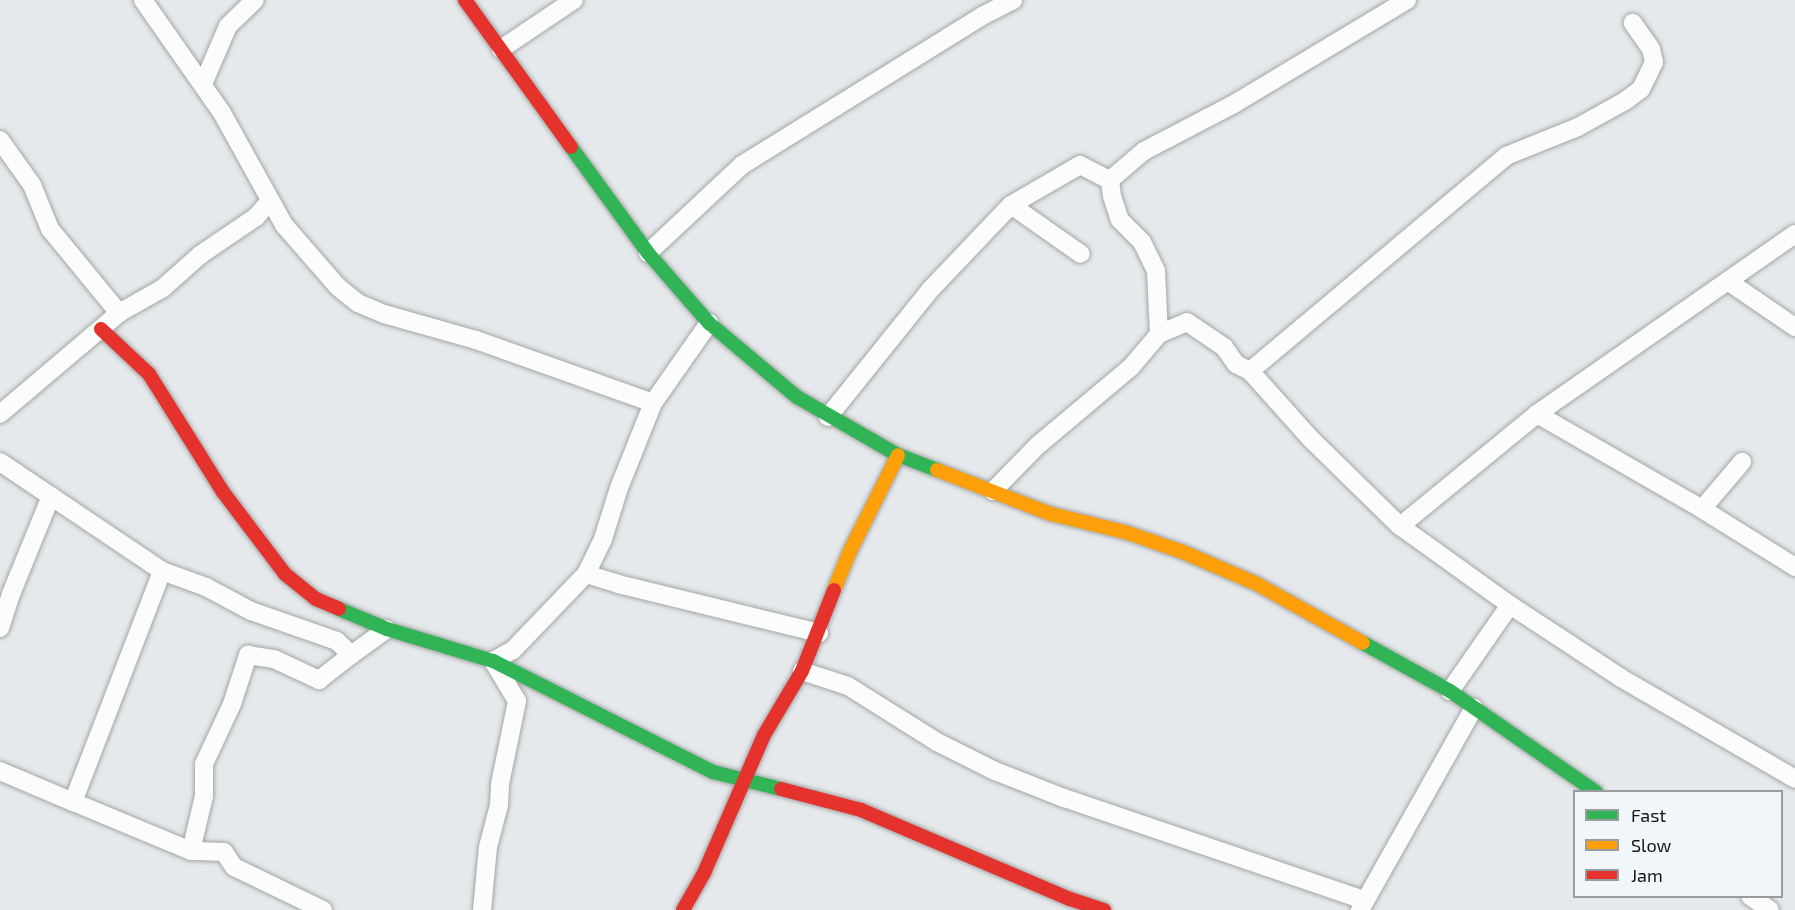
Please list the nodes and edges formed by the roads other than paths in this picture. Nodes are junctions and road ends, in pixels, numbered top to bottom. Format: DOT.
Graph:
graph roads {
  1 [pos="143,0"];
  2 [pos="255,0"];
  3 [pos="465,0"];
  4 [pos="574,0"];
  5 [pos="1013,0"];
  6 [pos="1407,0"];
  7 [pos="1634,23"];
  8 [pos="501,50"];
  9 [pos="203,84"];
  10 [pos="0,140"];
  11 [pos="1110,180"];
  12 [pos="269,202"];
  13 [pos="1011,204"];
  14 [pos="1795,234"];
  15 [pos="648,253"];
  16 [pos="1082,254"];
  17 [pos="1729,282"];
  18 [pos="119,313"];
  19 [pos="709,323"];
  20 [pos="1795,327"];
  21 [pos="101,329"];
  22 [pos="1160,334"];
  23 [pos="1250,371"];
  24 [pos="653,403"];
  25 [pos="0,414"];
  26 [pos="1537,414"];
  27 [pos="828,417"];
  28 [pos="897,455"];
  29 [pos="0,462"];
  30 [pos="1742,462"];
  31 [pos="993,491"];
  32 [pos="51,496"];
  33 [pos="1702,509"];
  34 [pos="1400,526"];
  35 [pos="1795,567"];
  36 [pos="162,571"];
  37 [pos="586,573"];
  38 [pos="1510,605"];
  39 [pos="0,628"];
  40 [pos="387,629"];
  41 [pos="819,633"];
  42 [pos="351,655"];
  43 [pos="493,661"];
  44 [pos="802,671"];
  45 [pos="1450,692"];
  46 [pos="1474,708"];
  47 [pos="0,771"];
  48 [pos="1795,779"];
  49 [pos="745,780"];
  50 [pos="1593,790"];
  51 [pos="73,802"];
  52 [pos="191,851"];
  53 [pos="1752,898"];
  54 [pos="1362,905"];
  55 [pos="322,910"];
  56 [pos="482,910"];
  57 [pos="683,910"];
  58 [pos="1104,910"];
  59 [pos="1770,910"];
  1 -- 9 [label="street"];
  2 -- 9 [label="street"];
  3 -- 8 [label="street"];
  4 -- 8 [label="street"];
  5 -- 15 [label="street"];
  6 -- 11 [label="street"];
  7 -- 23 [label="street"];
  8 -- 15 [label="street"];
  9 -- 12 [label="street"];
  10 -- 18 [label="street"];
  11 -- 13 [label="street"];
  11 -- 22 [label="street"];
  12 -- 18 [label="street"];
  12 -- 24 [label="street"];
  13 -- 16 [label="street"];
  13 -- 27 [label="street"];
  14 -- 17 [label="street"];
  15 -- 19 [label="street"];
  17 -- 20 [label="street"];
  17 -- 26 [label="street"];
  18 -- 21 [label="street"];
  19 -- 24 [label="street"];
  19 -- 27 [label="street"];
  21 -- 25 [label="street"];
  21 -- 40 [label="street"];
  22 -- 23 [label="street"];
  22 -- 31 [label="street"];
  23 -- 34 [label="street"];
  24 -- 37 [label="street"];
  26 -- 33 [label="street"];
  26 -- 34 [label="street"];
  27 -- 28 [label="street"];
  28 -- 31 [label="street"];
  28 -- 41 [label="street"];
  29 -- 32 [label="street"];
  30 -- 33 [label="street"];
  31 -- 45 [label="street"];
  32 -- 36 [label="street"];
  32 -- 39 [label="street"];
  33 -- 35 [label="street"];
  34 -- 38 [label="street"];
  36 -- 42 [label="street"];
  36 -- 51 [label="street"];
  37 -- 41 [label="street"];
  37 -- 43 [label="street"];
  38 -- 45 [label="street"];
  38 -- 48 [label="street"];
  40 -- 42 [label="street"];
  40 -- 43 [label="street"];
  41 -- 44 [label="street"];
  42 -- 52 [label="street"];
  43 -- 49 [label="street"];
  43 -- 56 [label="street"];
  44 -- 49 [label="street"];
  44 -- 54 [label="street"];
  45 -- 46 [label="street"];
  46 -- 50 [label="street"];
  46 -- 54 [label="street"];
  47 -- 51 [label="street"];
  49 -- 57 [label="street"];
  49 -- 58 [label="street"];
  51 -- 52 [label="street"];
  52 -- 55 [label="street"];
  53 -- 59 [label="street"];
}
